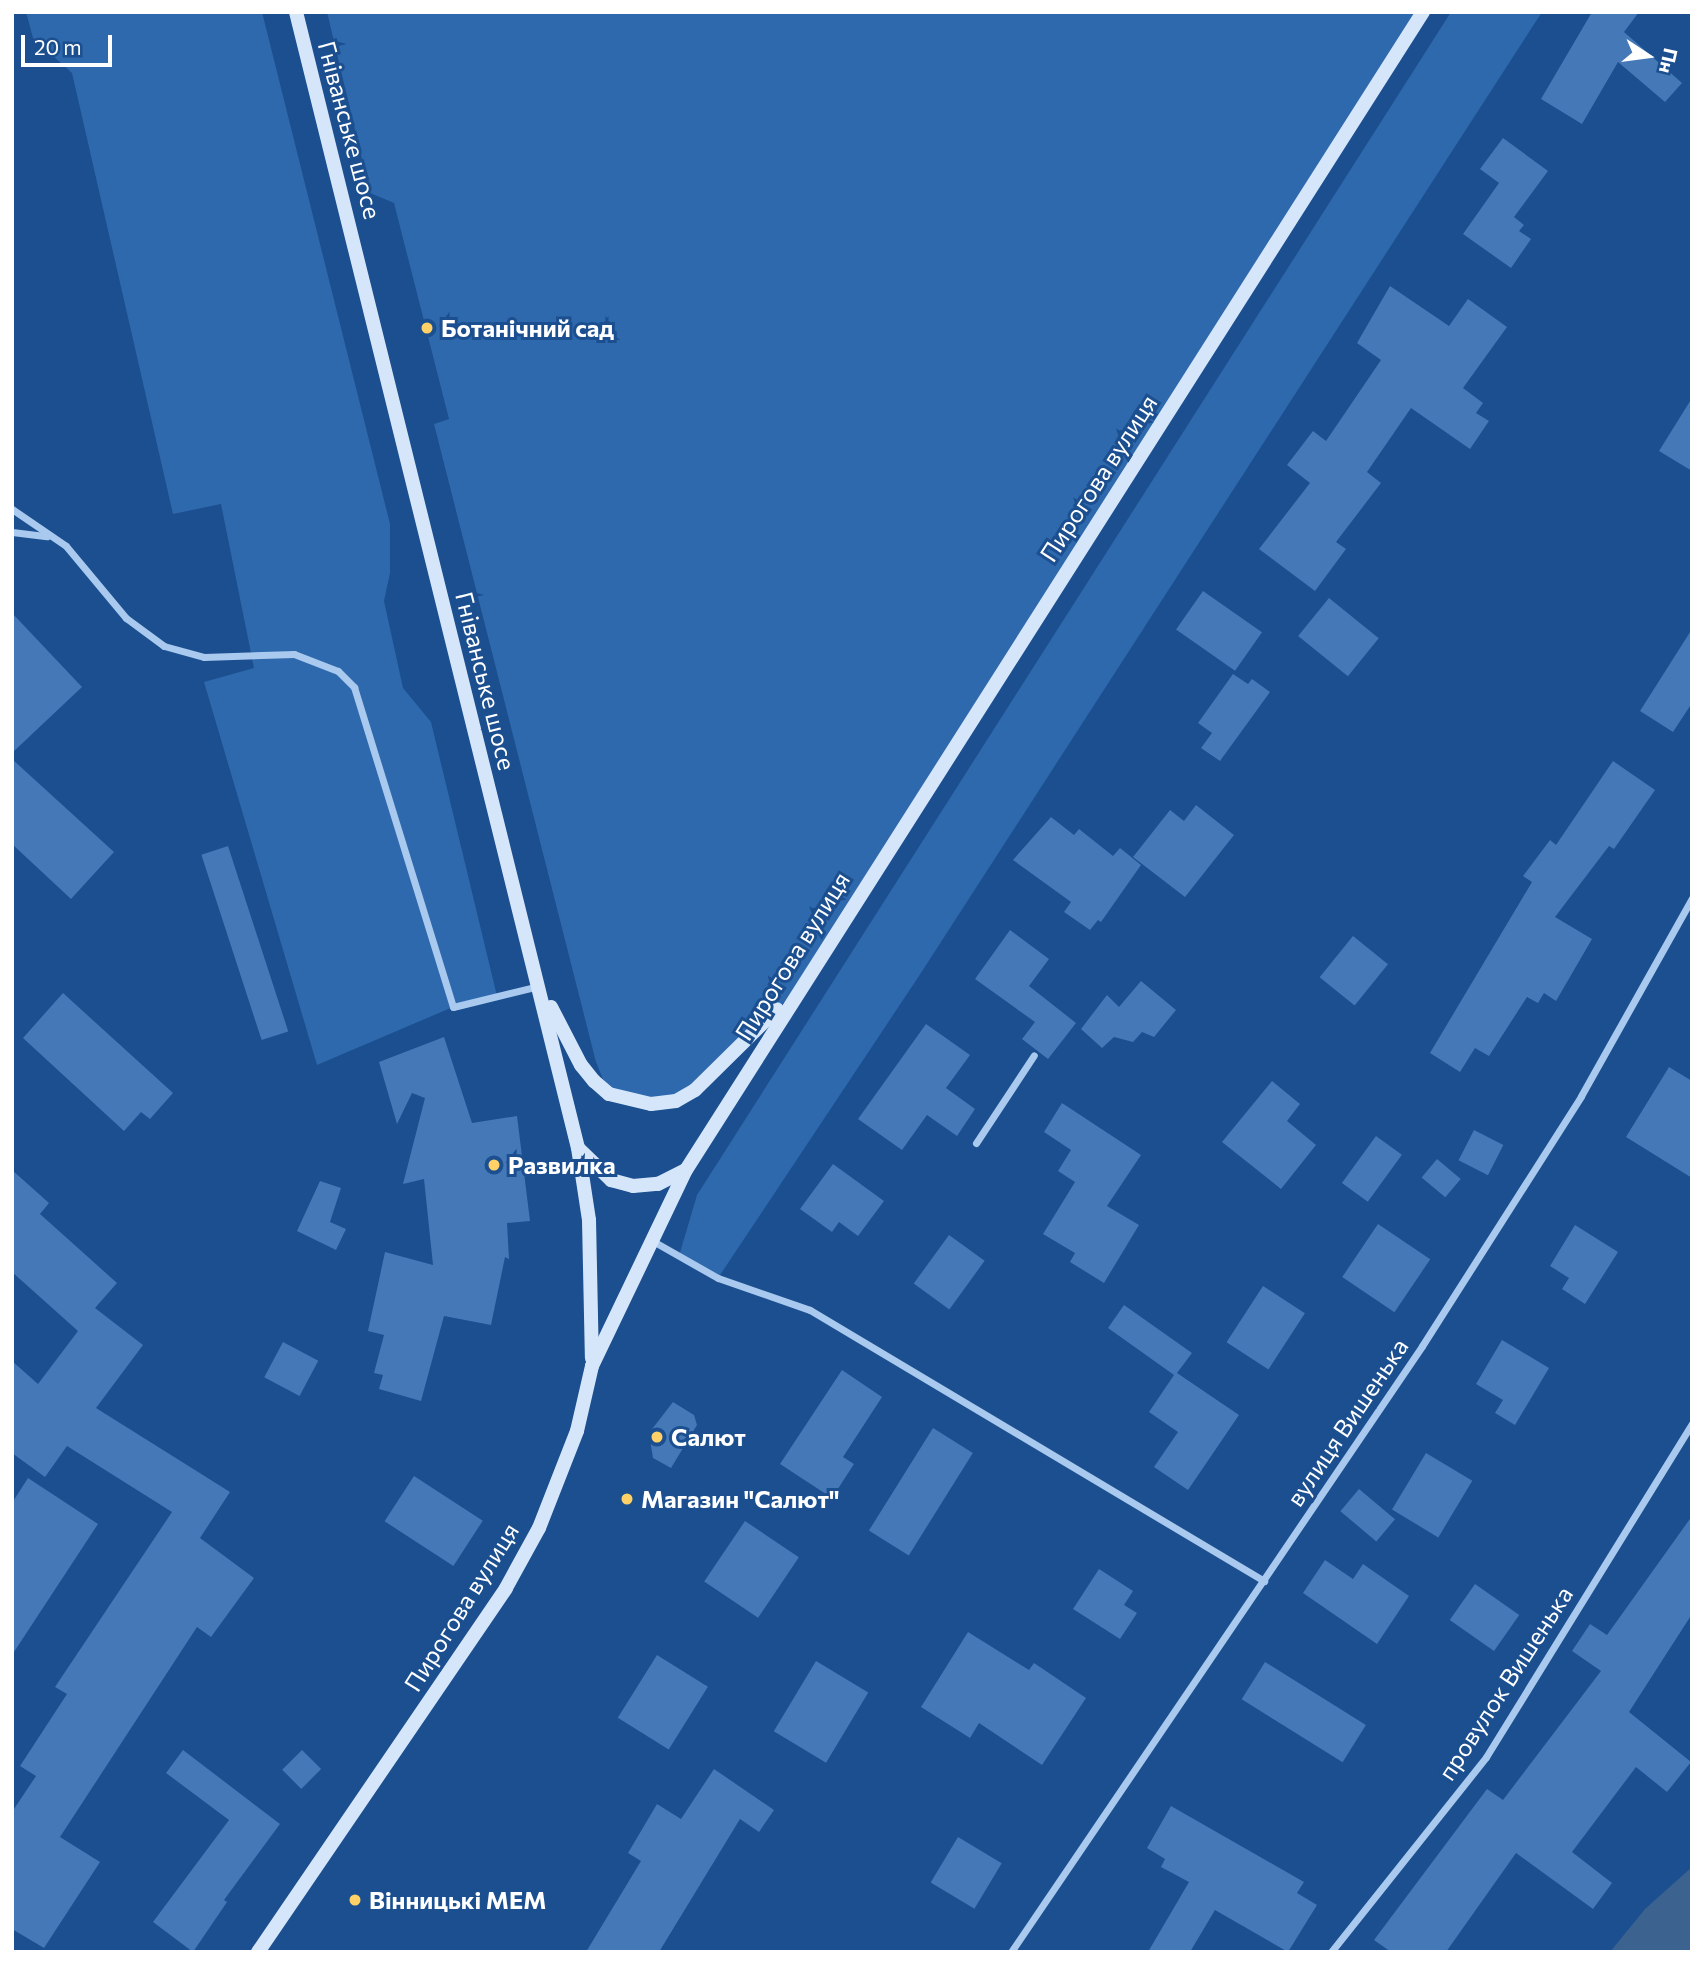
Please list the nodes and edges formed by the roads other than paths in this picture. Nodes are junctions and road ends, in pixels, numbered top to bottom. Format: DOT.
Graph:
graph roads {
  1 [pos="296,12"];
  2 [pos="1423,12"];
  3 [pos="12,509"];
  4 [pos="12,532"];
  5 [pos="47,537"];
  6 [pos="1692,898"];
  7 [pos="540,985"];
  8 [pos="796,990"];
  9 [pos="1034,1055"];
  10 [pos="976,1143"];
  11 [pos="578,1147"];
  12 [pos="686,1170"];
  13 [pos="649,1239"];
  14 [pos="592,1366"];
  15 [pos="1692,1423"];
  16 [pos="1264,1581"];
  17 [pos="258,1952"];
  18 [pos="1011,1952"];
  19 [pos="1331,1952"];
  1 -- 7 [label="main road, Гніванське шосе"];
  2 -- 8 [label="main road, Пирогова вулиця"];
  3 -- 5 [label="street"];
  4 -- 5 [label="street"];
  5 -- 7 [label="street"];
  6 -- 16 [label="street, вулиця Вишенька"];
  7 -- 8 [label="main road"];
  7 -- 11 [label="main road, Гніванське шосе"];
  8 -- 12 [label="main road, Пирогова вулиця"];
  9 -- 10 [label="street"];
  11 -- 12 [label="main road"];
  11 -- 14 [label="main road, Гніванське шосе"];
  12 -- 13 [label="main road, Пирогова вулиця"];
  13 -- 14 [label="main road, Пирогова вулиця"];
  13 -- 16 [label="street"];
  14 -- 17 [label="main road, Пирогова вулиця"];
  15 -- 19 [label="street, провулок Вишенька"];
  16 -- 18 [label="street, вулиця Вишенька"];
}
